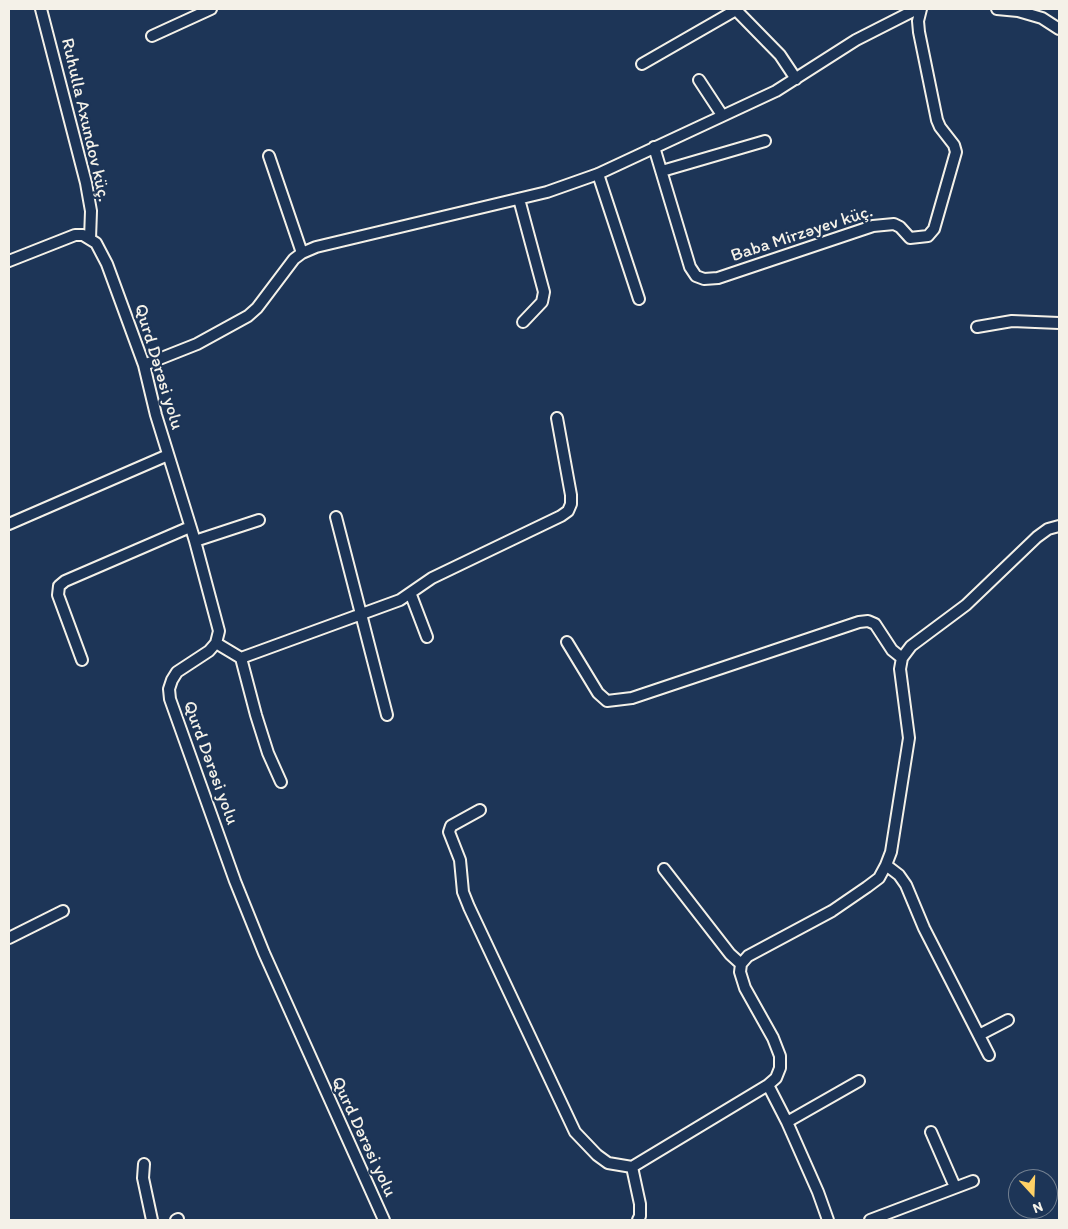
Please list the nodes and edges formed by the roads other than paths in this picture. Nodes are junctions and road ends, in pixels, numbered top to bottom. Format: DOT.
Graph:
graph roads {
  1 [pos="41,9"];
  2 [pos="211,9"];
  3 [pos="735,9"];
  4 [pos="917,9"];
  5 [pos="921,9"];
  6 [pos="997,9"];
  7 [pos="1059,29"];
  8 [pos="152,36"];
  9 [pos="642,64"];
  10 [pos="796,79"];
  11 [pos="699,80"];
  12 [pos="722,115"];
  13 [pos="765,141"];
  14 [pos="654,147"];
  15 [pos="268,156"];
  16 [pos="662,171"];
  17 [pos="598,174"];
  18 [pos="519,199"];
  19 [pos="90,239"];
  20 [pos="302,253"];
  21 [pos="9,261"];
  22 [pos="639,300"];
  23 [pos="523,322"];
  24 [pos="1059,323"];
  25 [pos="977,326"];
  26 [pos="144,365"];
  27 [pos="556,418"];
  28 [pos="168,455"];
  29 [pos="336,517"];
  30 [pos="259,520"];
  31 [pos="9,524"];
  32 [pos="1059,526"];
  33 [pos="190,527"];
  34 [pos="195,541"];
  35 [pos="411,595"];
  36 [pos="360,615"];
  37 [pos="427,637"];
  38 [pos="567,642"];
  39 [pos="216,643"];
  40 [pos="241,658"];
  41 [pos="902,658"];
  42 [pos="82,660"];
  43 [pos="387,715"];
  44 [pos="281,782"];
  45 [pos="480,810"];
  46 [pos="886,865"];
  47 [pos="664,869"];
  48 [pos="63,911"];
  49 [pos="9,938"];
  50 [pos="741,964"];
  51 [pos="1008,1020"];
  52 [pos="979,1035"];
  53 [pos="989,1055"];
  54 [pos="859,1081"];
  55 [pos="768,1085"];
  56 [pos="787,1122"];
  57 [pos="931,1132"];
  58 [pos="144,1164"];
  59 [pos="632,1167"];
  60 [pos="973,1181"];
  61 [pos="955,1187"];
  62 [pos="152,1220"];
  63 [pos="384,1220"];
  64 [pos="638,1220"];
  65 [pos="828,1220"];
  66 [pos="870,1220"];
  1 -- 19 [label="street, Ruhulla Axundov küç."];
  2 -- 8 [label="street"];
  3 -- 9 [label="street"];
  3 -- 10 [label="street"];
  4 -- 10 [label="street"];
  5 -- 16 [label="street, Baba Mirzəyev küç."];
  6 -- 7 [label="street"];
  10 -- 12 [label="street"];
  11 -- 12 [label="street"];
  12 -- 14 [label="street"];
  13 -- 16 [label="street"];
  14 -- 16 [label="street, Baba Mirzəyev küç."];
  14 -- 17 [label="street"];
  15 -- 20 [label="street"];
  17 -- 18 [label="street"];
  17 -- 22 [label="street"];
  18 -- 20 [label="street"];
  18 -- 23 [label="street"];
  19 -- 21 [label="street"];
  19 -- 26 [label="street, Qurd Dərəsi yolu"];
  20 -- 26 [label="street"];
  24 -- 25 [label="street"];
  26 -- 28 [label="street, Qurd Dərəsi yolu"];
  27 -- 35 [label="street"];
  28 -- 31 [label="street"];
  28 -- 33 [label="street, Qurd Dərəsi yolu"];
  29 -- 36 [label="street"];
  30 -- 34 [label="street"];
  32 -- 41 [label="street"];
  33 -- 34 [label="street, Qurd Dərəsi yolu"];
  33 -- 42 [label="street"];
  34 -- 39 [label="street, Qurd Dərəsi yolu"];
  35 -- 36 [label="street"];
  35 -- 37 [label="street"];
  36 -- 40 [label="street"];
  36 -- 43 [label="street"];
  38 -- 41 [label="street"];
  39 -- 40 [label="street"];
  39 -- 63 [label="street, Qurd Dərəsi yolu"];
  40 -- 44 [label="street"];
  41 -- 46 [label="street"];
  45 -- 59 [label="street"];
  46 -- 50 [label="street"];
  46 -- 52 [label="street"];
  47 -- 50 [label="street"];
  48 -- 49 [label="street"];
  50 -- 55 [label="street"];
  51 -- 52 [label="street"];
  52 -- 53 [label="street"];
  54 -- 56 [label="street"];
  55 -- 56 [label="street"];
  55 -- 59 [label="street"];
  56 -- 65 [label="street"];
  57 -- 61 [label="street"];
  58 -- 62 [label="street"];
  59 -- 64 [label="street"];
  60 -- 61 [label="street"];
  61 -- 66 [label="street"];
}
